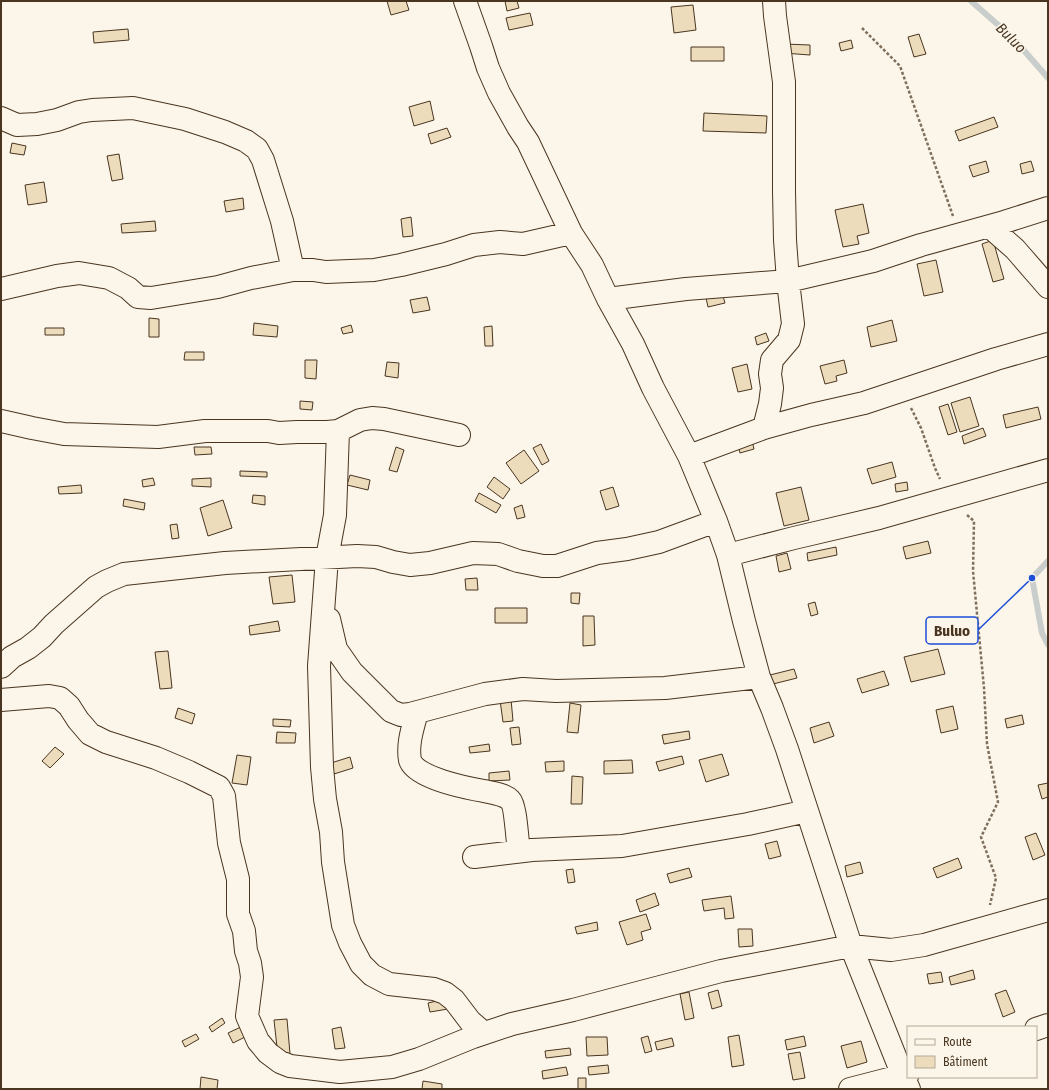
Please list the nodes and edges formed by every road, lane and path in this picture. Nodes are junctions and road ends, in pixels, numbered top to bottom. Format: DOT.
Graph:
graph roads {
  1 [pos="465,1"];
  2 [pos="774,1"];
  3 [pos="862,28"];
  4 [pos="1,118"];
  5 [pos="1048,208"];
  6 [pos="990,227"];
  7 [pos="571,233"];
  8 [pos="961,235"];
  9 [pos="293,270"];
  10 [pos="788,281"];
  11 [pos="1048,287"];
  12 [pos="1,289"];
  13 [pos="608,299"];
  14 [pos="1048,344"];
  15 [pos="902,390"];
  16 [pos="1,421"];
  17 [pos="764,428"];
  18 [pos="338,431"];
  19 [pos="459,435"];
  20 [pos="689,456"];
  21 [pos="1048,470"];
  22 [pos="950,498"];
  23 [pos="716,521"];
  24 [pos="728,555"];
  25 [pos="327,558"];
  26 [pos="325,592"];
  27 [pos="1,668"];
  28 [pos="759,677"];
  29 [pos="1,700"];
  30 [pos="417,712"];
  31 [pos="807,811"];
  32 [pos="518,851"];
  33 [pos="474,857"];
  34 [pos="1048,910"];
  35 [pos="985,928"];
  36 [pos="851,946"];
  37 [pos="1048,1025"];
  38 [pos="1037,1029"];
  39 [pos="484,1033"];
  40 [pos="907,1080"];
  41 [pos="850,1089"];
  1 -- 7 [label="street"];
  2 -- 10 [label="street"];
  3 -- 8 [label="path"];
  4 -- 9 [label="street"];
  5 -- 6 [label="street"];
  6 -- 8 [label="street"];
  6 -- 11 [label="street"];
  7 -- 9 [label="street"];
  7 -- 13 [label="street"];
  8 -- 10 [label="street"];
  9 -- 12 [label="street"];
  10 -- 13 [label="street"];
  10 -- 17 [label="street"];
  13 -- 20 [label="street"];
  14 -- 15 [label="street"];
  15 -- 17 [label="street"];
  15 -- 22 [label="path"];
  16 -- 18 [label="street"];
  17 -- 20 [label="street"];
  18 -- 19 [label="street"];
  18 -- 25 [label="street"];
  20 -- 23 [label="street"];
  21 -- 22 [label="street"];
  22 -- 24 [label="street"];
  22 -- 35 [label="path"];
  23 -- 24 [label="street"];
  23 -- 25 [label="street"];
  24 -- 28 [label="street"];
  25 -- 26 [label="street"];
  25 -- 27 [label="street"];
  26 -- 30 [label="street"];
  26 -- 39 [label="street"];
  28 -- 30 [label="street"];
  28 -- 31 [label="street"];
  29 -- 39 [label="street"];
  30 -- 32 [label="street"];
  31 -- 32 [label="street"];
  31 -- 36 [label="street"];
  32 -- 33 [label="street"];
  34 -- 35 [label="street"];
  35 -- 36 [label="street"];
  36 -- 39 [label="street"];
  36 -- 40 [label="street"];
  37 -- 38 [label="street"];
  40 -- 41 [label="street"];
}
